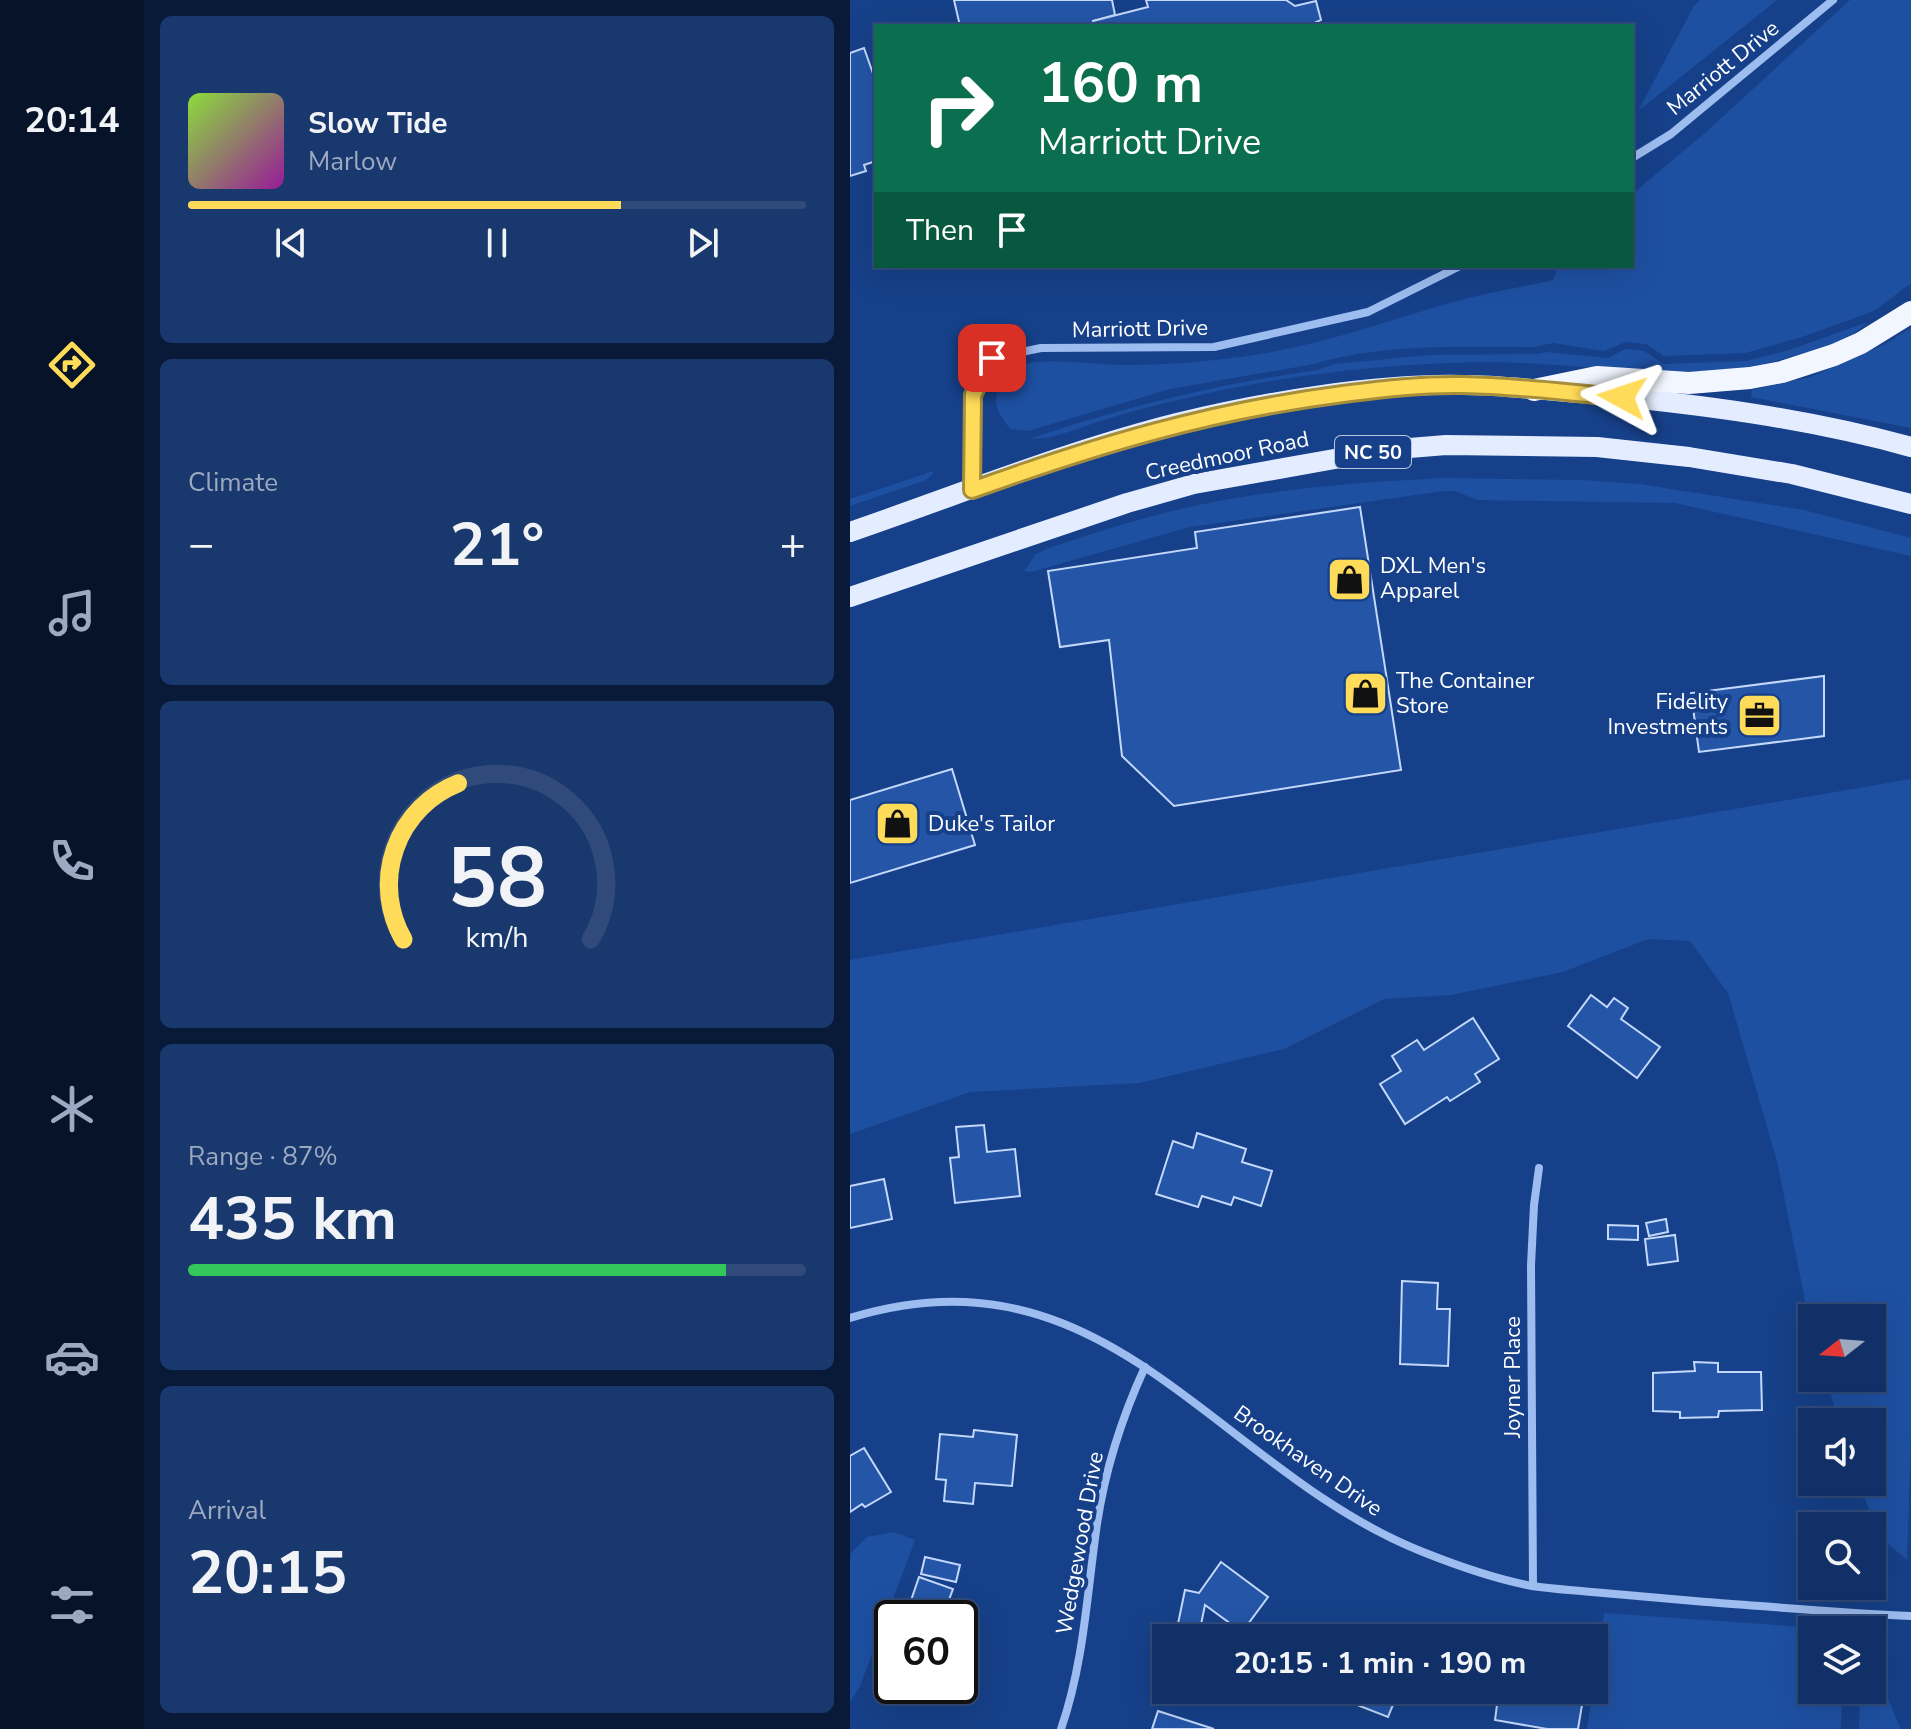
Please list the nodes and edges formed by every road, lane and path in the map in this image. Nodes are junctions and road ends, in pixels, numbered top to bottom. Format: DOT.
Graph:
graph roads {
  1 [pos="1833,0"];
  2 [pos="1634,157"];
  3 [pos="1456,268"];
  4 [pos="1911,312"];
  5 [pos="1534,390"];
  6 [pos="1911,447"];
  7 [pos="972,490"];
  8 [pos="1911,504"];
  9 [pos="850,532"];
  10 [pos="850,597"];
  11 [pos="1539,1168"];
  12 [pos="850,1318"];
  13 [pos="1145,1367"];
  14 [pos="1533,1586"];
  15 [pos="1911,1616"];
  16 [pos="1061,1729"];
  1 -- 2 [label="street, Marriott Drive"];
  3 -- 7 [label="street, Marriott Drive"];
  4 -- 5 [label="highway"];
  5 -- 6 [label="main road, Creedmoor Road"];
  5 -- 7 [label="main road, Creedmoor Road"];
  7 -- 9 [label="main road, Creedmoor Road"];
  8 -- 10 [label="main road, Creedmoor Road / NC 50"];
  11 -- 14 [label="street, Joyner Place"];
  12 -- 13 [label="street, Brookhaven Drive"];
  13 -- 14 [label="street, Brookhaven Drive"];
  13 -- 16 [label="street, Wedgewood Drive"];
  14 -- 15 [label="street, Brookhaven Drive"];
}
